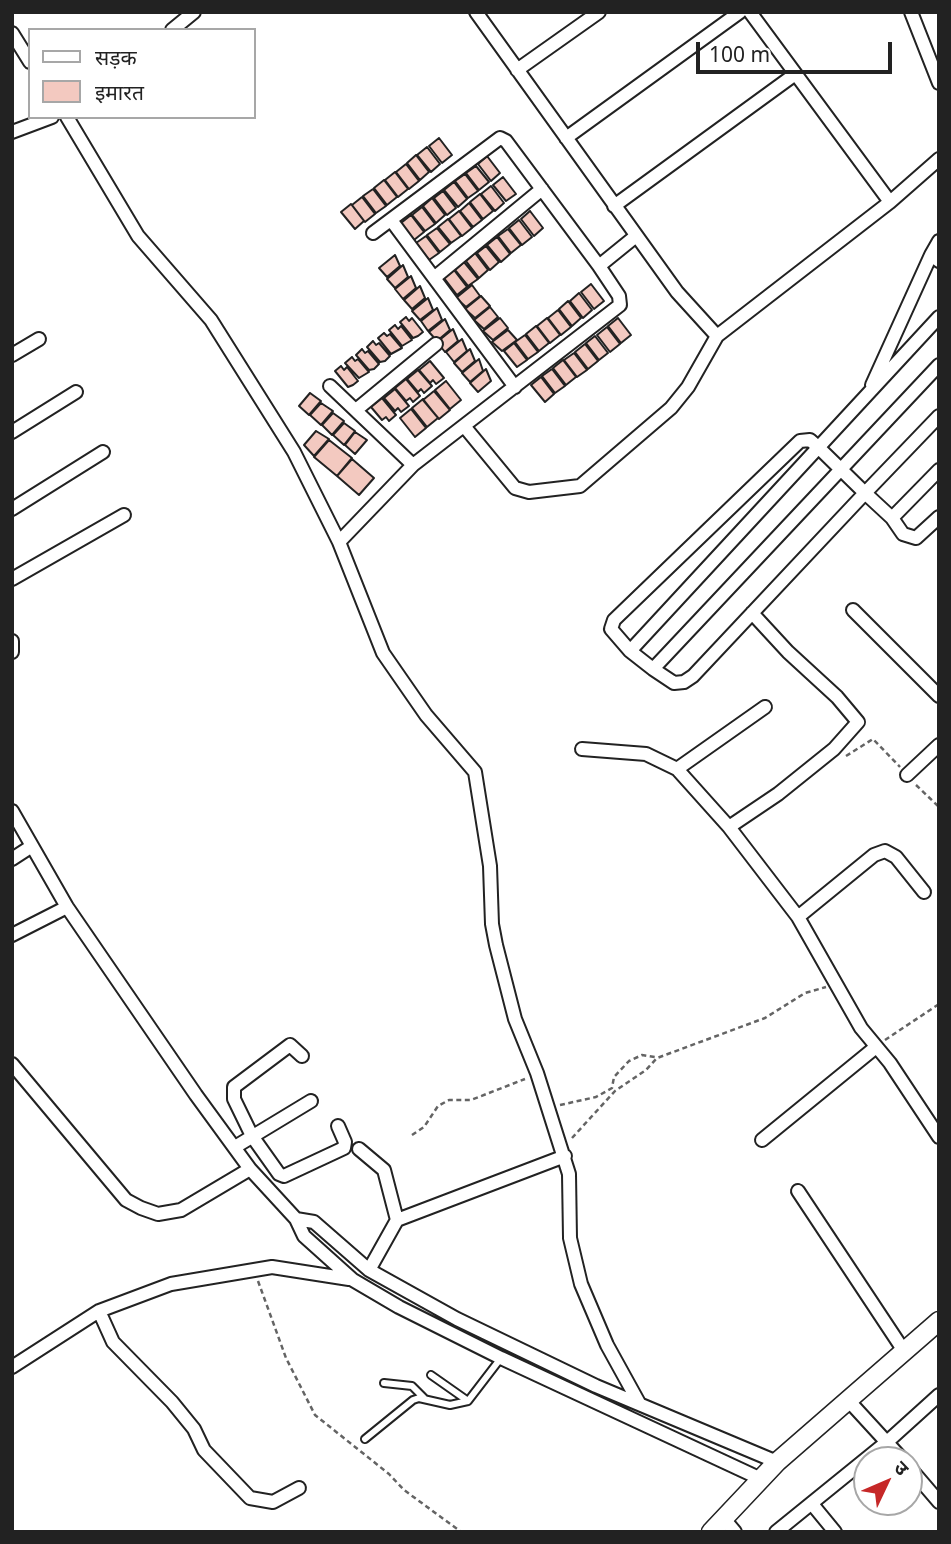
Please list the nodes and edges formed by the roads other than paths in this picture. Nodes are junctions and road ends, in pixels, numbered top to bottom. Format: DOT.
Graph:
graph roads {
  1 [pos="194,12"];
  2 [pos="476,12"];
  3 [pos="599,12"];
  4 [pos="740,12"];
  5 [pos="750,12"];
  6 [pos="911,12"];
  7 [pos="174,28"];
  8 [pos="12,33"];
  9 [pos="28,59"];
  10 [pos="517,70"];
  11 [pos="794,75"];
  12 [pos="939,83"];
  13 [pos="47,119"];
  14 [pos="68,119"];
  15 [pos="12,132"];
  16 [pos="566,138"];
  17 [pos="939,159"];
  18 [pos="542,189"];
  19 [pos="890,202"];
  20 [pos="614,206"];
  21 [pos="391,220"];
  22 [pos="373,233"];
  23 [pos="636,236"];
  24 [pos="939,240"];
  25 [pos="935,258"];
  26 [pos="599,266"];
  27 [pos="434,278"];
  28 [pos="939,317"];
  29 [pos="717,336"];
  30 [pos="39,339"];
  31 [pos="436,344"];
  32 [pos="12,355"];
  33 [pos="939,365"];
  34 [pos="330,386"];
  35 [pos="515,387"];
  36 [pos="76,392"];
  37 [pos="866,397"];
  38 [pos="356,411"];
  39 [pos="939,416"];
  40 [pos="464,426"];
  41 [pos="12,432"];
  42 [pos="819,448"];
  43 [pos="103,452"];
  44 [pos="413,465"];
  45 [pos="841,468"];
  46 [pos="939,470"];
  47 [pos="865,493"];
  48 [pos="12,509"];
  49 [pos="124,515"];
  50 [pos="939,517"];
  51 [pos="892,518"];
  52 [pos="339,542"];
  53 [pos="12,579"];
  54 [pos="853,610"];
  55 [pos="752,613"];
  56 [pos="12,641"];
  57 [pos="630,651"];
  58 [pos="12,652"];
  59 [pos="653,669"];
  60 [pos="939,696"];
  61 [pos="765,708"];
  62 [pos="939,745"];
  63 [pos="582,748"];
  64 [pos="677,769"];
  65 [pos="907,775"];
  66 [pos="12,811"];
  67 [pos="729,827"];
  68 [pos="32,846"];
  69 [pos="12,859"];
  70 [pos="924,892"];
  71 [pos="67,907"];
  72 [pos="798,918"];
  73 [pos="12,935"];
  74 [pos="874,1046"];
  75 [pos="302,1056"];
  76 [pos="12,1064"];
  77 [pos="311,1101"];
  78 [pos="338,1126"];
  79 [pos="252,1136"];
  80 [pos="939,1136"];
  81 [pos="762,1140"];
  82 [pos="235,1147"];
  83 [pos="359,1149"];
  84 [pos="563,1152"];
  85 [pos="250,1169"];
  86 [pos="798,1191"];
  87 [pos="296,1219"];
  88 [pos="397,1220"];
  89 [pos="369,1270"];
  90 [pos="353,1280"];
  91 [pos="99,1311"];
  92 [pos="939,1321"];
  93 [pos="904,1351"];
  94 [pos="501,1358"];
  95 [pos="12,1367"];
  96 [pos="431,1375"];
  97 [pos="384,1383"];
  98 [pos="939,1395"];
  99 [pos="426,1400"];
  100 [pos="848,1400"];
  101 [pos="468,1401"];
  102 [pos="639,1403"];
  103 [pos="365,1439"];
  104 [pos="887,1442"];
  105 [pos="891,1446"];
  106 [pos="777,1462"];
  107 [pos="761,1479"];
  108 [pos="923,1483"];
  109 [pos="299,1488"];
  110 [pos="939,1502"];
  111 [pos="812,1504"];
  112 [pos="724,1528"];
  113 [pos="776,1532"];
  114 [pos="835,1532"];
  1 -- 7 [label="street"];
  2 -- 10 [label="street"];
  3 -- 10 [label="street"];
  4 -- 16 [label="street"];
  5 -- 11 [label="street"];
  6 -- 12 [label="street"];
  8 -- 9 [label="street"];
  10 -- 16 [label="street"];
  11 -- 19 [label="street"];
  11 -- 20 [label="street"];
  13 -- 15 [label="street"];
  14 -- 52 [label="street"];
  16 -- 20 [label="street"];
  17 -- 19 [label="street"];
  18 -- 21 [label="street"];
  18 -- 26 [label="street"];
  18 -- 27 [label="street"];
  19 -- 29 [label="street"];
  20 -- 23 [label="street"];
  21 -- 22 [label="street"];
  21 -- 27 [label="street"];
  23 -- 26 [label="street"];
  23 -- 29 [label="street"];
  24 -- 25 [label="street"];
  25 -- 37 [label="street"];
  26 -- 35 [label="street"];
  27 -- 35 [label="street"];
  28 -- 37 [label="street"];
  29 -- 40 [label="street"];
  30 -- 32 [label="street"];
  31 -- 38 [label="street"];
  33 -- 45 [label="street"];
  34 -- 38 [label="street"];
  35 -- 40 [label="street"];
  36 -- 41 [label="street"];
  37 -- 42 [label="street"];
  38 -- 44 [label="street"];
  39 -- 47 [label="street"];
  40 -- 44 [label="street"];
  42 -- 45 [label="street"];
  42 -- 57 [label="street"];
  42 -- 57 [label="street"];
  43 -- 48 [label="street"];
  44 -- 52 [label="street"];
  45 -- 47 [label="street"];
  45 -- 59 [label="street"];
  46 -- 51 [label="street"];
  47 -- 51 [label="street"];
  47 -- 55 [label="street"];
  49 -- 53 [label="street"];
  50 -- 51 [label="street"];
  52 -- 84 [label="street"];
  54 -- 60 [label="street"];
  55 -- 59 [label="street"];
  55 -- 67 [label="street"];
  56 -- 58 [label="street"];
  57 -- 59 [label="street"];
  61 -- 64 [label="street"];
  62 -- 65 [label="street"];
  63 -- 64 [label="street"];
  64 -- 67 [label="street"];
  66 -- 68 [label="street"];
  67 -- 72 [label="street"];
  68 -- 69 [label="street"];
  68 -- 71 [label="street"];
  70 -- 72 [label="street"];
  71 -- 73 [label="street"];
  71 -- 82 [label="street"];
  72 -- 74 [label="street"];
  74 -- 80 [label="street"];
  74 -- 81 [label="street"];
  75 -- 79 [label="street"];
  76 -- 85 [label="street"];
  77 -- 79 [label="street"];
  78 -- 79 [label="street"];
  79 -- 82 [label="street"];
  82 -- 85 [label="street"];
  83 -- 88 [label="street"];
  84 -- 88 [label="street"];
  84 -- 102 [label="street"];
  85 -- 87 [label="street"];
  86 -- 93 [label="street"];
  87 -- 89 [label="street"];
  87 -- 90 [label="street"];
  88 -- 89 [label="street"];
  89 -- 102 [label="street"];
  90 -- 91 [label="street"];
  90 -- 94 [label="street"];
  91 -- 95 [label="street"];
  91 -- 109 [label="street"];
  92 -- 93 [label="street"];
  93 -- 100 [label="street"];
  94 -- 101 [label="lane"];
  94 -- 107 [label="street"];
  96 -- 101 [label="lane"];
  97 -- 99 [label="lane"];
  98 -- 104 [label="street"];
  99 -- 101 [label="lane"];
  99 -- 103 [label="lane"];
  100 -- 104 [label="street"];
  100 -- 106 [label="street"];
  102 -- 106 [label="street"];
  104 -- 105 [label="street"];
  104 -- 111 [label="street"];
  106 -- 107 [label="street"];
  107 -- 112 [label="street"];
  108 -- 110 [label="street"];
  111 -- 113 [label="street"];
  111 -- 114 [label="street"];
}
